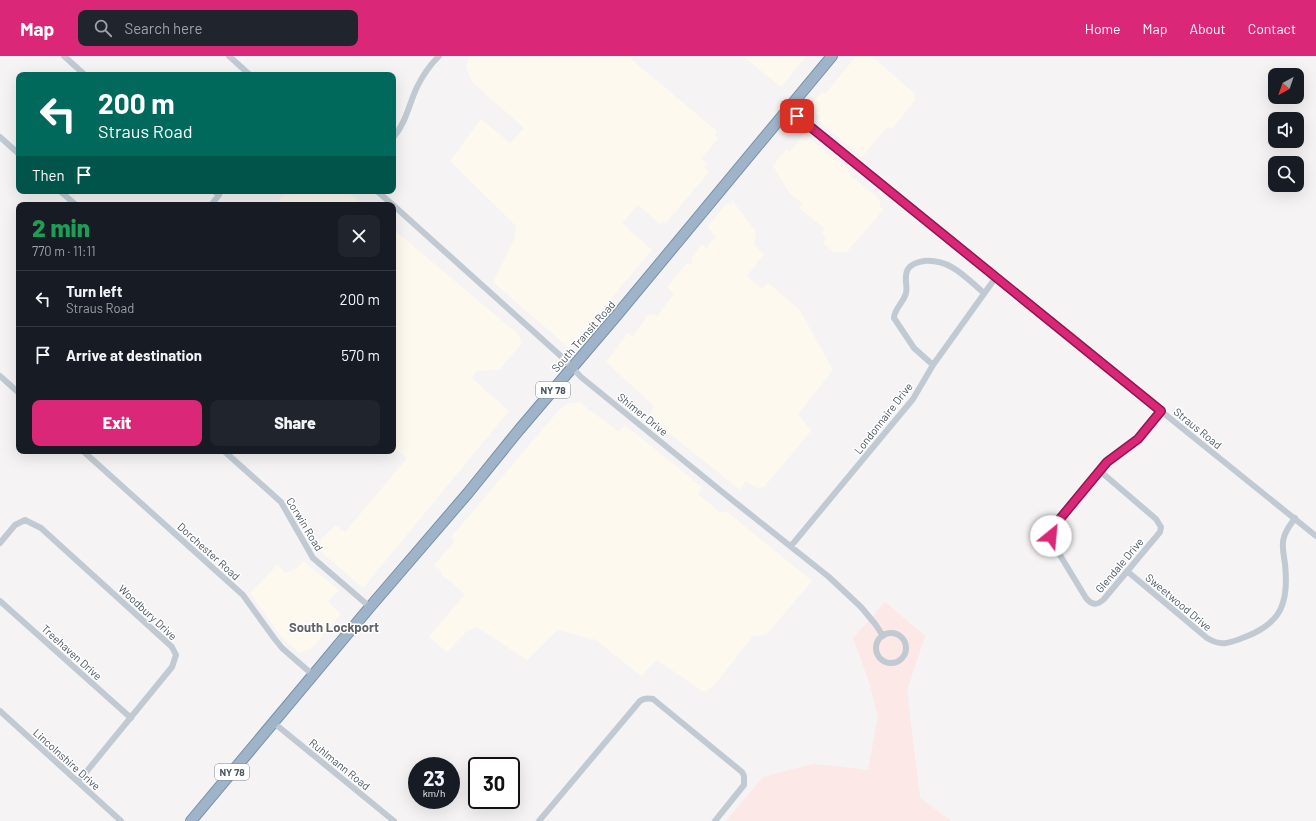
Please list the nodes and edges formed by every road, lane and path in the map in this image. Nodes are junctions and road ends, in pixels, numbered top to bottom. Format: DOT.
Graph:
graph roads {
  1 [pos="64,56"];
  2 [pos="229,56"];
  3 [pos="439,56"];
  4 [pos="832,56"];
  5 [pos="82,72"];
  6 [pos="247,72"];
  7 [pos="788,108"];
  8 [pos="396,134"];
  9 [pos="0,138"];
  10 [pos="16,151"];
  11 [pos="63,194"];
  12 [pos="218,194"];
  13 [pos="380,194"];
  14 [pos="73,202"];
  15 [pos="213,202"];
  16 [pos="390,202"];
  17 [pos="396,208"];
  18 [pos="996,277"];
  19 [pos="984,293"];
  20 [pos="933,365"];
  21 [pos="572,367"];
  22 [pos="0,376"];
  23 [pos="16,390"];
  24 [pos="1161,411"];
  25 [pos="86,454"];
  26 [pos="227,454"];
  27 [pos="1100,471"];
  28 [pos="1295,518"];
  29 [pos="1316,536"];
  30 [pos="0,543"];
  31 [pos="791,546"];
  32 [pos="1127,571"];
  33 [pos="0,600"];
  34 [pos="370,607"];
  35 [pos="883,636"];
  36 [pos="313,675"];
  37 [pos="0,711"];
  38 [pos="130,718"];
  39 [pos="274,723"];
  40 [pos="78,782"];
  41 [pos="121,821"];
  42 [pos="191,821"];
  43 [pos="394,821"];
  44 [pos="539,821"];
  45 [pos="715,821"];
  1 -- 5 [label="street"];
  2 -- 6 [label="street"];
  3 -- 8 [label="street"];
  4 -- 7 [label="highway, South Transit Road / NY 78"];
  7 -- 18 [label="street, Straus Road"];
  7 -- 21 [label="highway, South Transit Road / NY 78"];
  9 -- 10 [label="street"];
  11 -- 14 [label="street"];
  12 -- 15 [label="street"];
  13 -- 16 [label="street, Shimer Drive"];
  17 -- 21 [label="street, Shimer Drive"];
  18 -- 19 [label="street, Londonnaire Drive"];
  18 -- 24 [label="street, Straus Road"];
  19 -- 20 [label="street, Londonnaire Drive"];
  19 -- 20 [label="street"];
  20 -- 31 [label="street, Londonnaire Drive"];
  21 -- 31 [label="street, Shimer Drive"];
  21 -- 34 [label="highway, South Transit Road / NY 78"];
  22 -- 23 [label="street"];
  24 -- 27 [label="street, Glendale Drive"];
  24 -- 28 [label="street, Straus Road"];
  25 -- 36 [label="street, Dorchester Road"];
  26 -- 34 [label="street, Corwin Road"];
  27 -- 32 [label="street, Glendale Drive"];
  27 -- 32 [label="street, Glendale Drive"];
  28 -- 29 [label="street, Straus Road"];
  28 -- 32 [label="street, Sweetwood Drive"];
  30 -- 38 [label="street, Woodbury Drive"];
  31 -- 35 [label="street, Shimer Drive"];
  33 -- 38 [label="street, Treehaven Drive"];
  34 -- 36 [label="highway, South Transit Road / NY 78"];
  35 -- 35 [label="street"];
  36 -- 39 [label="highway, South Transit Road / NY 78"];
  37 -- 40 [label="street, Lincolnshire Drive"];
  38 -- 40 [label="street, Woodbury Drive"];
  39 -- 42 [label="highway, NY 78"];
  39 -- 43 [label="street, Ruhlmann Road"];
  40 -- 41 [label="street, Lincolnshire Drive"];
  44 -- 45 [label="street"];
}
